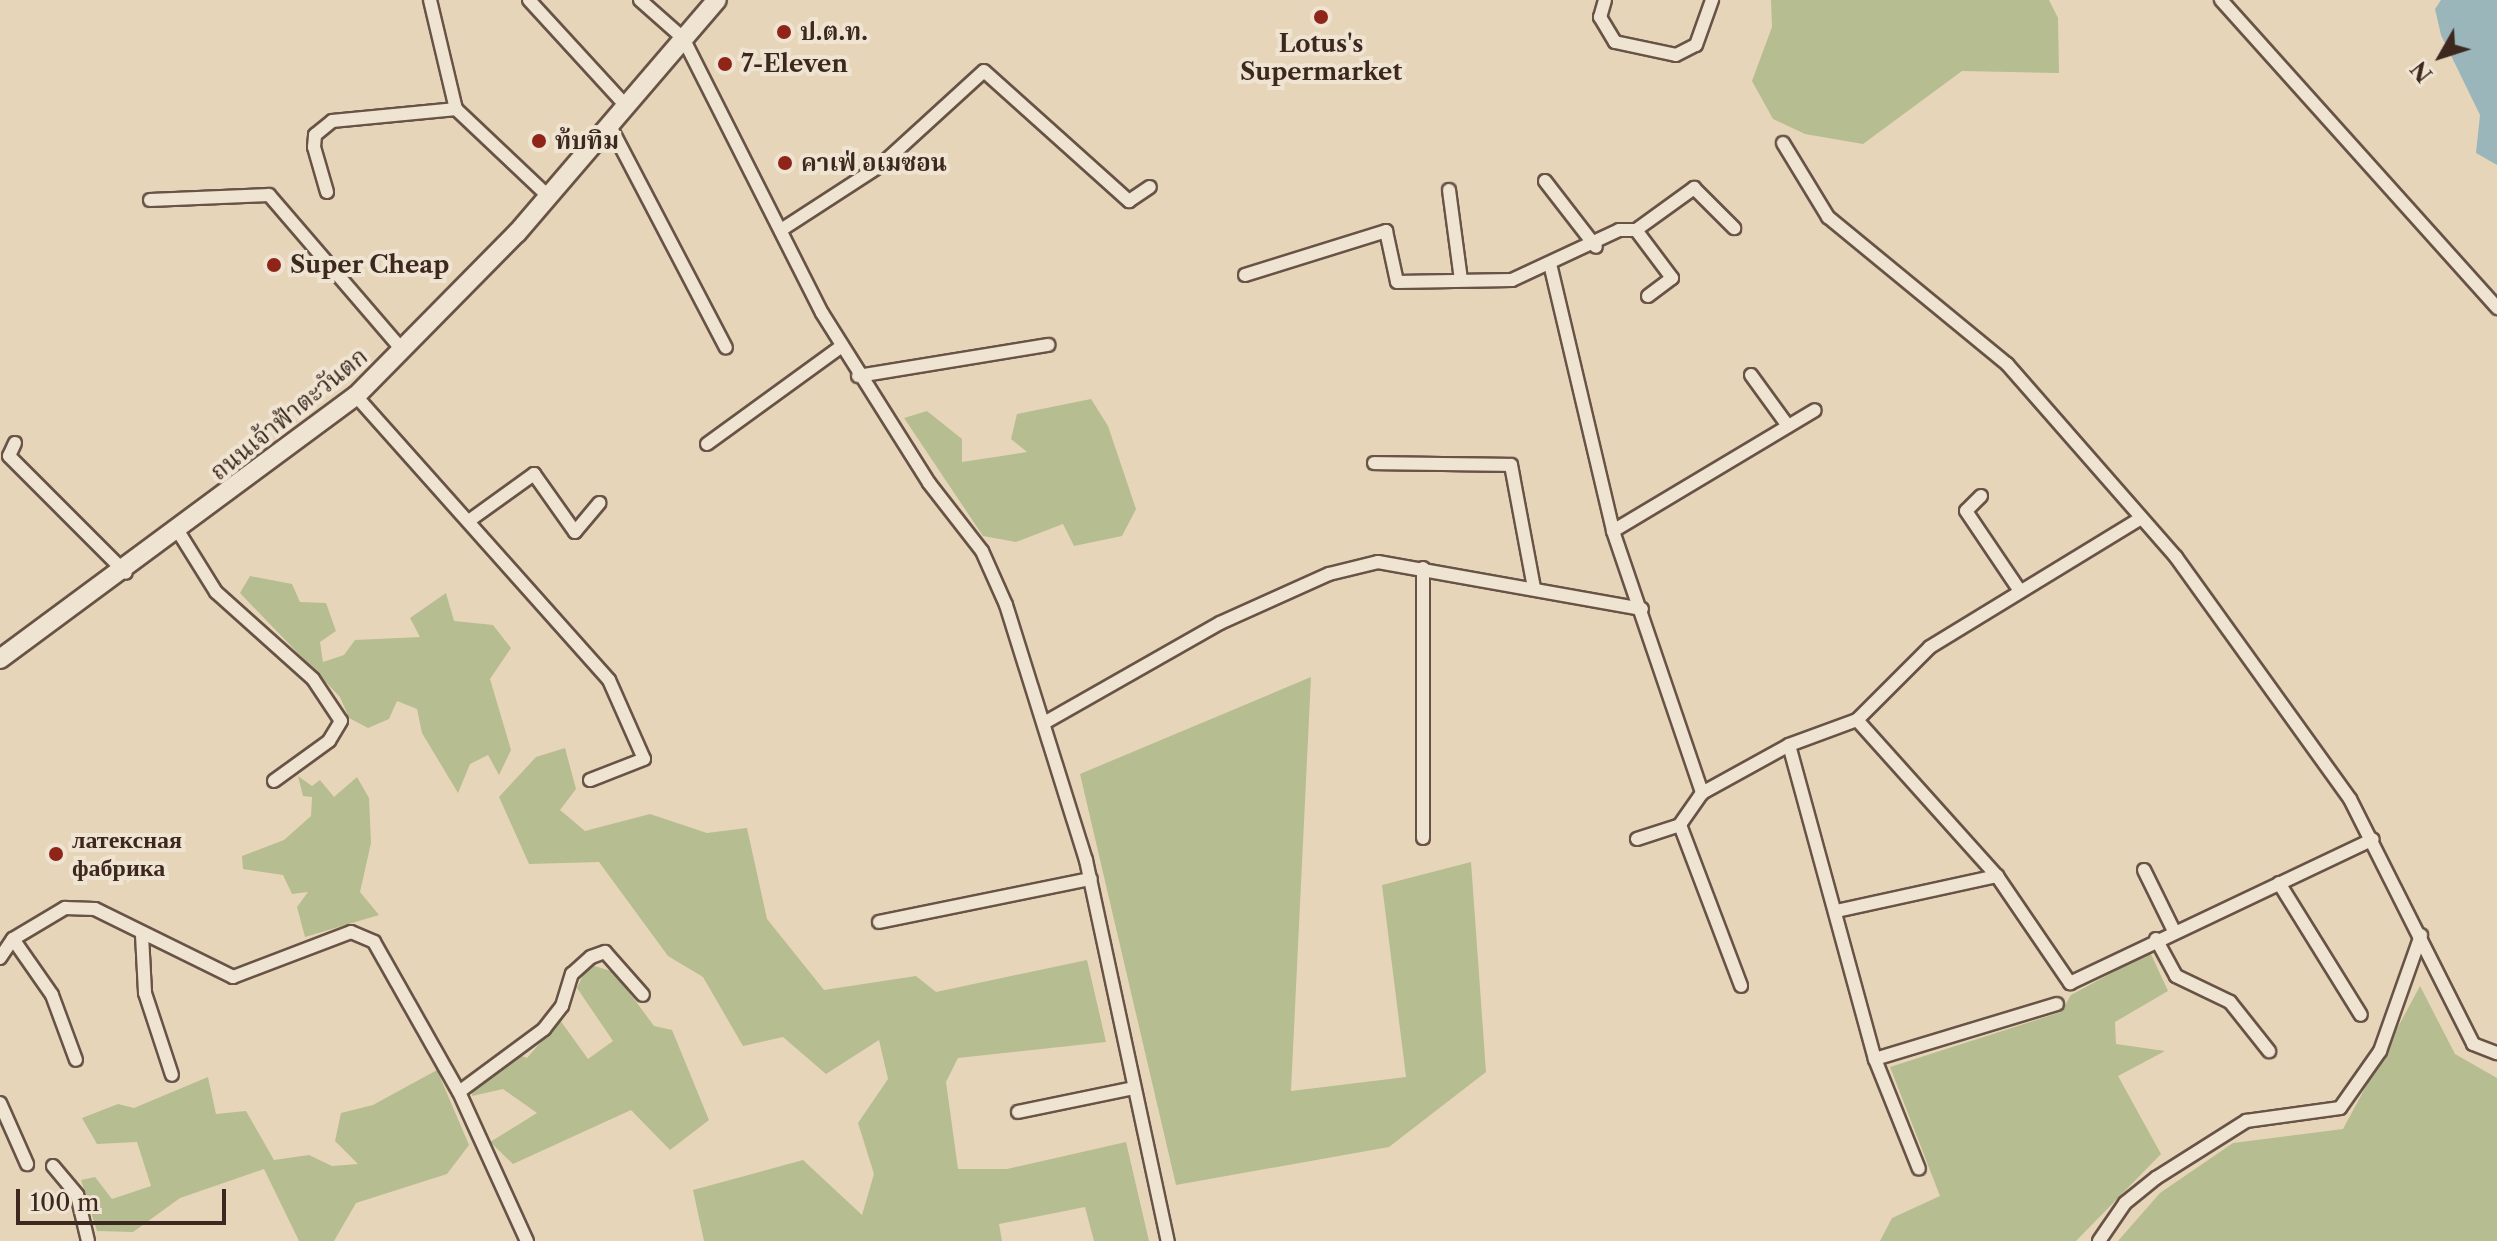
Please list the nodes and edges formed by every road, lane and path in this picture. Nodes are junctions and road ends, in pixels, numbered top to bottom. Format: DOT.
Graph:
graph roads {
  1 [pos="430,0"];
  2 [pos="529,0"];
  3 [pos="640,0"];
  4 [pos="717,0"];
  5 [pos="1605,0"];
  6 [pos="1712,0"];
  7 [pos="2221,0"];
  8 [pos="683,38"];
  9 [pos="627,107"];
  10 [pos="456,109"];
  11 [pos="610,126"];
  12 [pos="1783,143"];
  13 [pos="1545,181"];
  14 [pos="1150,187"];
  15 [pos="1449,190"];
  16 [pos="327,192"];
  17 [pos="548,196"];
  18 [pos="150,200"];
  19 [pos="1734,228"];
  20 [pos="781,230"];
  21 [pos="1636,230"];
  22 [pos="1596,247"];
  23 [pos="1551,268"];
  24 [pos="1245,275"];
  25 [pos="1461,280"];
  26 [pos="1648,296"];
  27 [pos="2497,308"];
  28 [pos="1048,345"];
  29 [pos="842,346"];
  30 [pos="726,348"];
  31 [pos="403,351"];
  32 [pos="1751,375"];
  33 [pos="858,376"];
  34 [pos="356,396"];
  35 [pos="1815,410"];
  36 [pos="1788,426"];
  37 [pos="15,443"];
  38 [pos="707,444"];
  39 [pos="1374,463"];
  40 [pos="1981,496"];
  41 [pos="599,503"];
  42 [pos="2141,518"];
  43 [pos="470,520"];
  44 [pos="178,531"];
  45 [pos="1613,531"];
  46 [pos="1423,568"];
  47 [pos="126,573"];
  48 [pos="1534,588"];
  49 [pos="2020,591"];
  50 [pos="1642,609"];
  51 [pos="17,650"];
  52 [pos="0,659"];
  53 [pos="0,671"];
  54 [pos="1857,720"];
  55 [pos="1044,723"];
  56 [pos="1789,745"];
  57 [pos="590,780"];
  58 [pos="274,781"];
  59 [pos="1702,793"];
  60 [pos="1680,825"];
  61 [pos="1423,838"];
  62 [pos="1637,839"];
  63 [pos="2373,839"];
  64 [pos="2144,870"];
  65 [pos="1997,876"];
  66 [pos="1091,879"];
  67 [pos="2279,883"];
  68 [pos="1836,911"];
  69 [pos="879,922"];
  70 [pos="2174,931"];
  71 [pos="142,935"];
  72 [pos="2421,935"];
  73 [pos="13,939"];
  74 [pos="2156,939"];
  75 [pos="0,958"];
  76 [pos="1741,986"];
  77 [pos="643,995"];
  78 [pos="2057,1004"];
  79 [pos="2361,1015"];
  80 [pos="2269,1051"];
  81 [pos="2497,1053"];
  82 [pos="1875,1059"];
  83 [pos="76,1060"];
  84 [pos="172,1075"];
  85 [pos="1134,1088"];
  86 [pos="459,1092"];
  87 [pos="0,1103"];
  88 [pos="1018,1112"];
  89 [pos="27,1164"];
  90 [pos="53,1166"];
  91 [pos="1919,1169"];
  92 [pos="88,1241"];
  93 [pos="527,1241"];
  94 [pos="1168,1241"];
  95 [pos="2099,1241"];
  1 -- 10 [label="street"];
  2 -- 9 [label="street"];
  3 -- 8 [label="street"];
  4 -- 8 [label="main road, ถนนเจ้าฟ้าตะวันตก"];
  5 -- 6 [label="street"];
  7 -- 27 [label="street"];
  8 -- 9 [label="main road, ถนนเจ้าฟ้าตะวันตก"];
  8 -- 20 [label="street"];
  9 -- 11 [label="main road, ถนนเจ้าฟ้าตะวันตก"];
  10 -- 16 [label="street"];
  10 -- 17 [label="street"];
  11 -- 17 [label="main road, ถนนเจ้าฟ้าตะวันตก"];
  11 -- 30 [label="street"];
  12 -- 42 [label="street"];
  13 -- 22 [label="street"];
  14 -- 20 [label="street"];
  15 -- 25 [label="street"];
  17 -- 31 [label="main road, ถนนเจ้าฟ้าตะวันตก"];
  18 -- 31 [label="street"];
  19 -- 21 [label="street"];
  20 -- 29 [label="street"];
  21 -- 22 [label="street"];
  21 -- 26 [label="street"];
  22 -- 23 [label="street"];
  23 -- 25 [label="street"];
  23 -- 45 [label="street"];
  24 -- 25 [label="street"];
  28 -- 33 [label="street"];
  29 -- 33 [label="street"];
  29 -- 38 [label="street"];
  31 -- 34 [label="main road, ถนนเจ้าฟ้าตะวันตก"];
  32 -- 36 [label="street"];
  33 -- 55 [label="street"];
  34 -- 43 [label="street"];
  34 -- 44 [label="main road, ถนนเจ้าฟ้าตะวันตก"];
  35 -- 36 [label="street"];
  36 -- 45 [label="street"];
  37 -- 47 [label="street"];
  39 -- 48 [label="street"];
  40 -- 49 [label="street"];
  41 -- 43 [label="street"];
  42 -- 49 [label="street"];
  42 -- 63 [label="street"];
  43 -- 57 [label="street"];
  44 -- 47 [label="main road, ถนนเจ้าฟ้าตะวันตก"];
  44 -- 58 [label="street"];
  45 -- 50 [label="street"];
  46 -- 48 [label="street"];
  46 -- 55 [label="street"];
  46 -- 61 [label="street"];
  47 -- 51 [label="main road, ถนนเจ้าฟ้าตะวันตก"];
  48 -- 50 [label="street"];
  49 -- 54 [label="street"];
  50 -- 59 [label="street"];
  51 -- 52 [label="main road, ถนนเจ้าฟ้าตะวันตก"];
  51 -- 53 [label="main road, ถนนเจ้าฟ้าตะวันตก"];
  54 -- 56 [label="street"];
  54 -- 65 [label="street"];
  55 -- 66 [label="street"];
  56 -- 59 [label="street"];
  56 -- 68 [label="street"];
  59 -- 60 [label="street"];
  60 -- 62 [label="street"];
  60 -- 76 [label="street"];
  63 -- 67 [label="street"];
  63 -- 72 [label="street"];
  64 -- 70 [label="street"];
  65 -- 68 [label="street"];
  65 -- 74 [label="street"];
  66 -- 69 [label="street"];
  66 -- 85 [label="street"];
  67 -- 70 [label="street"];
  67 -- 79 [label="street"];
  68 -- 82 [label="street"];
  70 -- 74 [label="street"];
  71 -- 73 [label="street"];
  71 -- 84 [label="street"];
  71 -- 86 [label="street"];
  72 -- 81 [label="street"];
  72 -- 95 [label="street"];
  73 -- 75 [label="street"];
  73 -- 83 [label="street"];
  74 -- 80 [label="street"];
  77 -- 86 [label="street"];
  78 -- 82 [label="street"];
  82 -- 91 [label="street"];
  85 -- 88 [label="street"];
  85 -- 94 [label="street"];
  86 -- 93 [label="street"];
  87 -- 89 [label="street"];
  90 -- 92 [label="street"];
}
